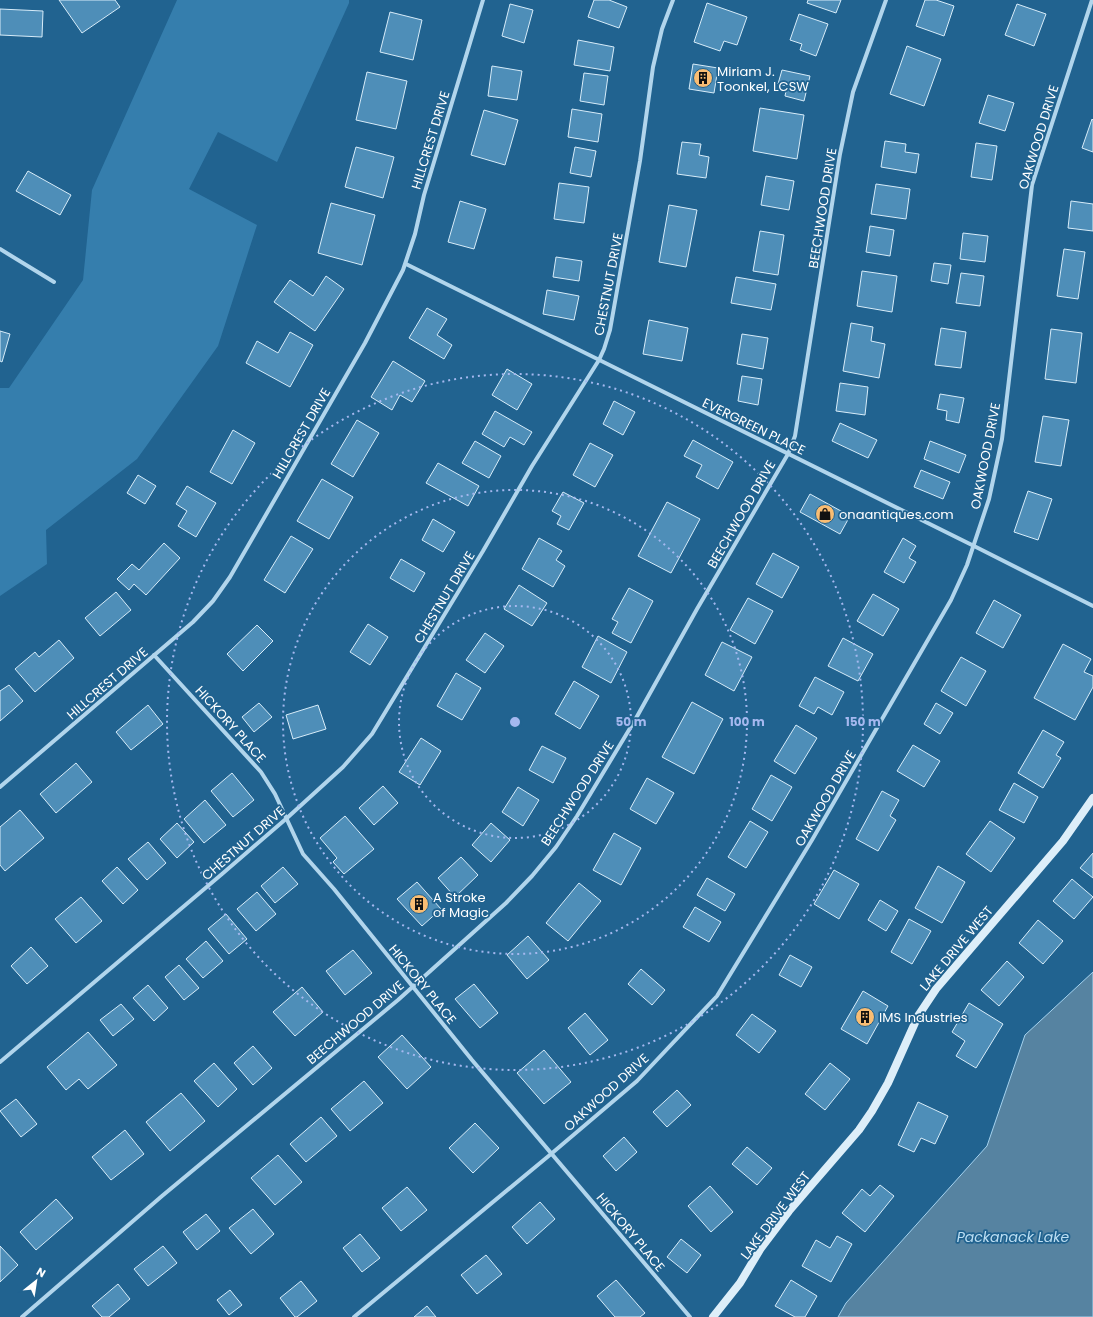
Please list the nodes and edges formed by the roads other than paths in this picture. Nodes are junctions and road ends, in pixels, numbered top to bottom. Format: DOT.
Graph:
graph roads {
  1 [pos="483,0"];
  2 [pos="672,0"];
  3 [pos="886,0"];
  4 [pos="1092,0"];
  5 [pos="0,249"];
  6 [pos="406,264"];
  7 [pos="54,282"];
  8 [pos="599,360"];
  9 [pos="788,454"];
  10 [pos="974,546"];
  11 [pos="1093,606"];
  12 [pos="154,655"];
  13 [pos="0,787"];
  14 [pos="1093,798"];
  15 [pos="287,818"];
  16 [pos="412,986"];
  17 [pos="0,1062"];
  18 [pos="551,1154"];
  19 [pos="22,1317"];
  20 [pos="354,1317"];
  21 [pos="690,1317"];
  22 [pos="713,1317"];
  1 -- 6 [label="street, HILLCREST DRIVE"];
  2 -- 8 [label="street, CHESTNUT DRIVE"];
  3 -- 9 [label="street, BEECHWOOD DRIVE"];
  4 -- 10 [label="street, OAKWOOD DRIVE"];
  5 -- 7 [label="street"];
  6 -- 8 [label="street, EVERGREEN PLACE"];
  6 -- 12 [label="street, HILLCREST DRIVE"];
  8 -- 9 [label="street, EVERGREEN PLACE"];
  8 -- 15 [label="street, CHESTNUT DRIVE"];
  9 -- 10 [label="street, EVERGREEN PLACE"];
  9 -- 16 [label="street, BEECHWOOD DRIVE"];
  10 -- 11 [label="street, EVERGREEN PLACE"];
  10 -- 18 [label="street, OAKWOOD DRIVE"];
  12 -- 13 [label="street, HILLCREST DRIVE"];
  12 -- 15 [label="street, HICKORY PLACE"];
  14 -- 22 [label="street, LAKE DRIVE WEST"];
  15 -- 16 [label="street, HICKORY PLACE"];
  15 -- 17 [label="street, CHESTNUT DRIVE"];
  16 -- 18 [label="street, HICKORY PLACE"];
  16 -- 19 [label="street, BEECHWOOD DRIVE"];
  18 -- 20 [label="street, OAKWOOD DRIVE"];
  18 -- 21 [label="street, HICKORY PLACE"];
}
